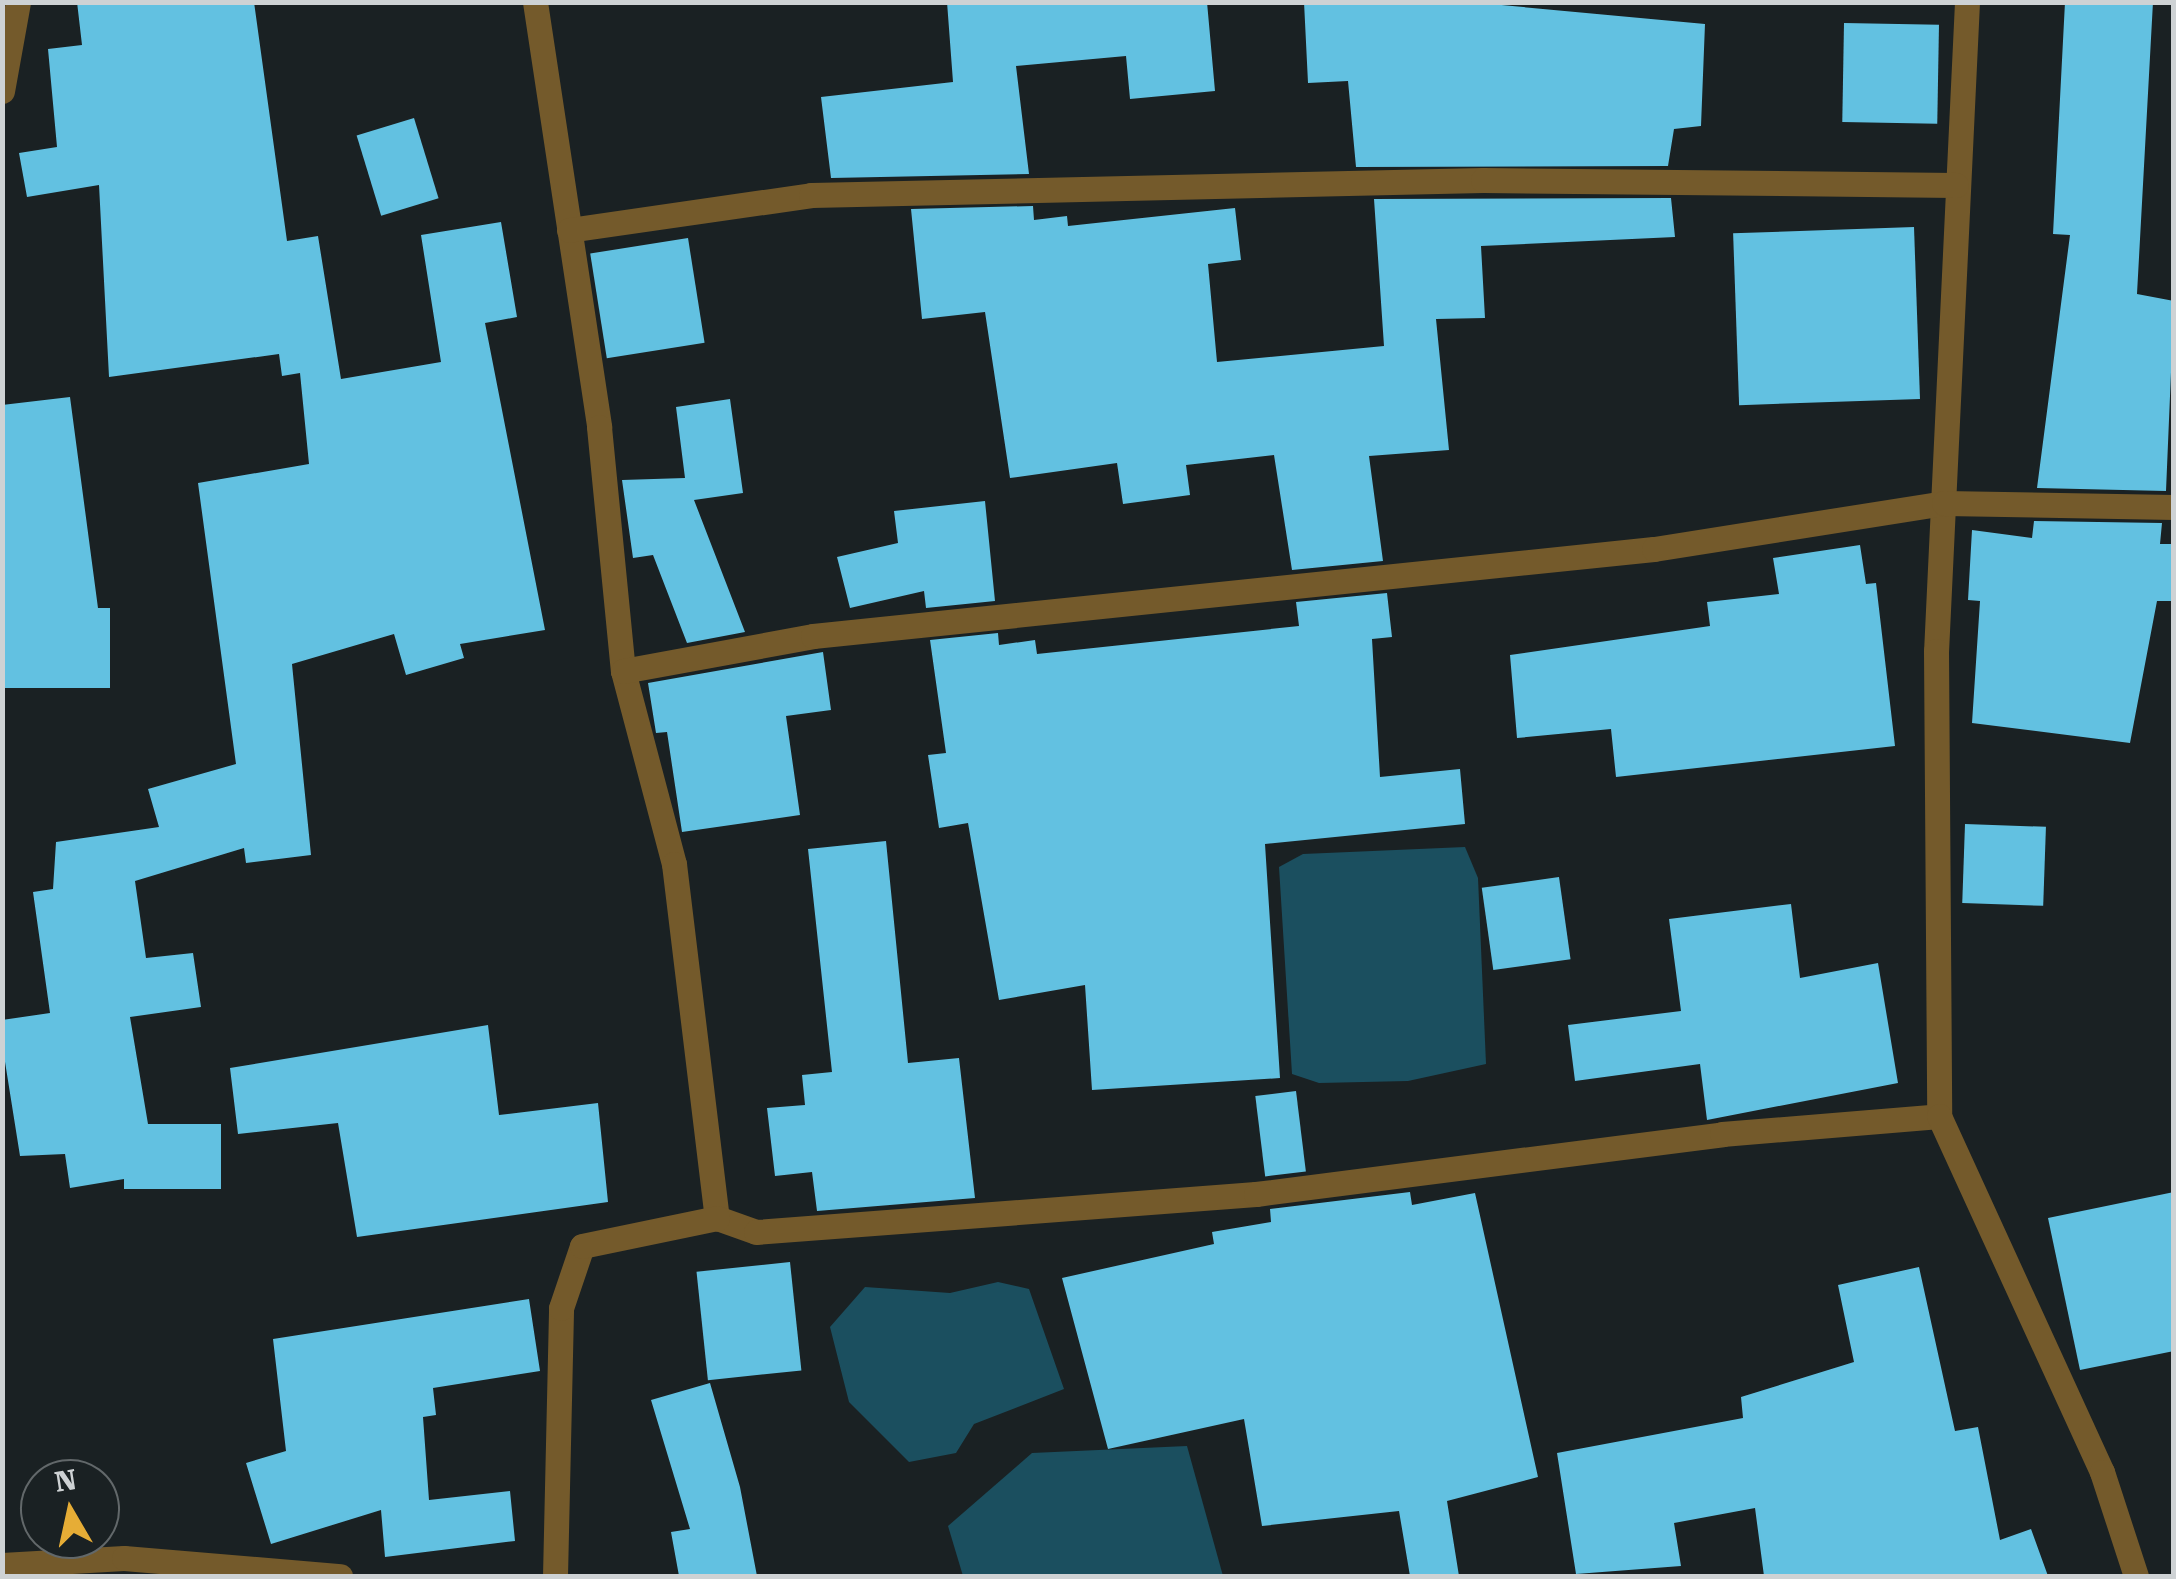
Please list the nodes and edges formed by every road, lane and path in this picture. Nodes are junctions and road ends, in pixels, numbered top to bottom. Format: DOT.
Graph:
graph roads {
  1 [pos="18,2"];
  2 [pos="536,2"];
  3 [pos="1967,2"];
  4 [pos="2,92"];
  5 [pos="1956,184"];
  6 [pos="569,230"];
  7 [pos="1944,502"];
  8 [pos="2174,507"];
  9 [pos="624,671"];
  10 [pos="1939,1116"];
  11 [pos="717,1218"];
  12 [pos="2,1565"];
  13 [pos="340,1576"];
  14 [pos="555,1576"];
  15 [pos="2136,1576"];
  1 -- 4 [label="street"];
  2 -- 6 [label="street"];
  3 -- 5 [label="street"];
  5 -- 6 [label="street"];
  5 -- 7 [label="street"];
  6 -- 9 [label="street"];
  7 -- 8 [label="street"];
  7 -- 9 [label="street"];
  7 -- 10 [label="street"];
  9 -- 11 [label="street"];
  10 -- 11 [label="street"];
  10 -- 15 [label="street"];
  11 -- 14 [label="street"];
  12 -- 13 [label="street"];
}
